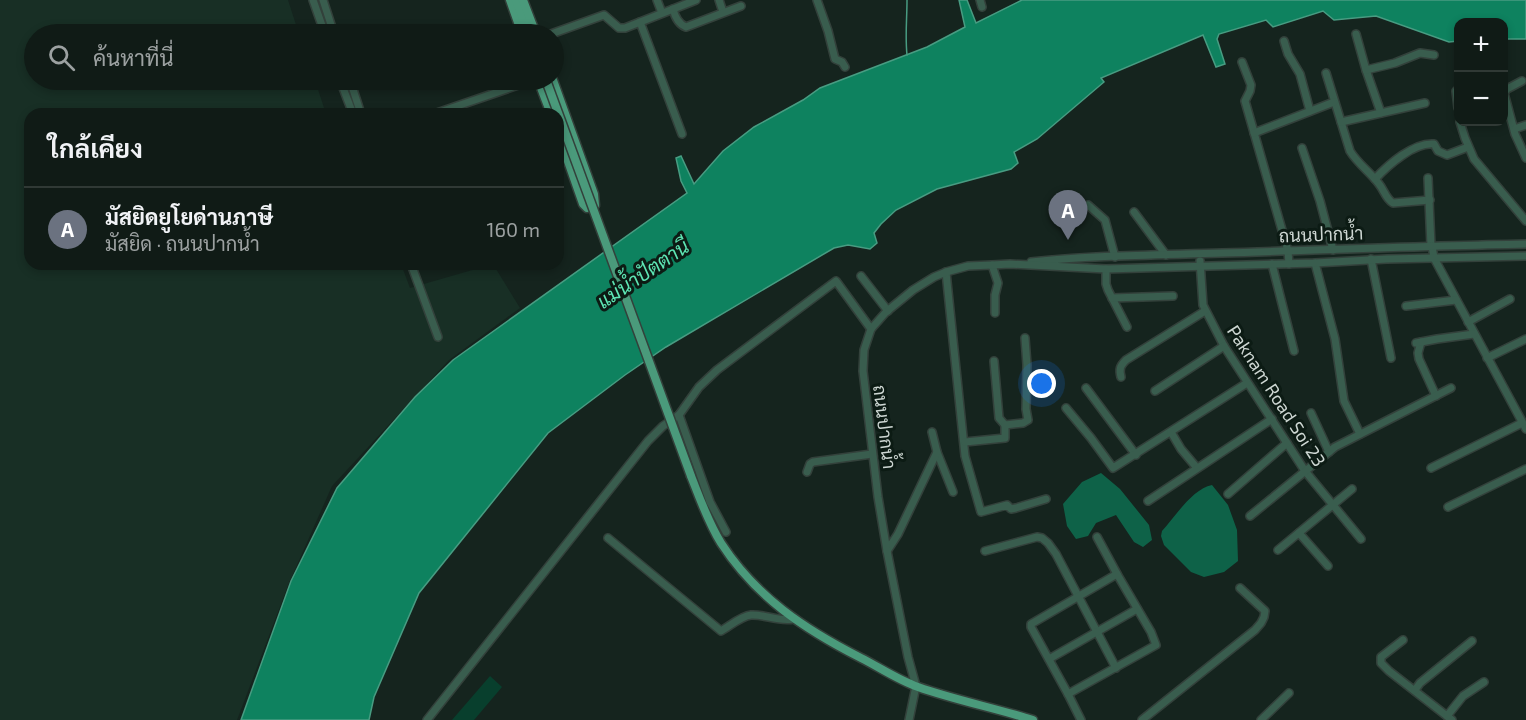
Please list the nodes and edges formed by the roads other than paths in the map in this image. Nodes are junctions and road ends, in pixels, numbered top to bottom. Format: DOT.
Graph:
graph roads {
  1 [pos="313,0"];
  2 [pos="323,0"];
  3 [pos="510,0"];
  4 [pos="516,0"];
  5 [pos="523,0"];
  6 [pos="657,0"];
  7 [pos="696,0"];
  8 [pos="719,0"];
  9 [pos="817,0"];
  10 [pos="741,6"];
  11 [pos="673,9"];
  12 [pos="723,12"];
  13 [pos="662,13"];
  14 [pos="640,22"];
  15 [pos="321,24"];
  16 [pos="331,24"];
  17 [pos="518,24"];
  18 [pos="525,24"];
  19 [pos="532,24"];
  20 [pos="564,29"];
  21 [pos="1356,34"];
  22 [pos="1284,41"];
  23 [pos="1434,55"];
  24 [pos="1242,62"];
  25 [pos="845,67"];
  26 [pos="1366,70"];
  27 [pos="1326,73"];
  28 [pos="1522,81"];
  29 [pos="344,90"];
  30 [pos="353,90"];
  31 [pos="504,90"];
  32 [pos="542,90"];
  33 [pos="550,90"];
  34 [pos="557,90"];
  35 [pos="1334,102"];
  36 [pos="1425,103"];
  37 [pos="351,108"];
  38 [pos="359,108"];
  39 [pos="451,108"];
  40 [pos="549,108"];
  41 [pos="556,108"];
  42 [pos="563,108"];
  43 [pos="564,111"];
  44 [pos="1310,111"];
  45 [pos="1381,113"];
  46 [pos="1341,122"];
  47 [pos="1526,125"];
  48 [pos="1461,126"];
  49 [pos="564,129"];
  50 [pos="1514,129"];
  51 [pos="1254,133"];
  52 [pos="682,134"];
  53 [pos="1468,147"];
  54 [pos="1302,148"];
  55 [pos="564,150"];
  56 [pos="1526,158"];
  57 [pos="1428,178"];
  58 [pos="1375,179"];
  59 [pos="1430,200"];
  60 [pos="1088,205"];
  61 [pos="1134,212"];
  62 [pos="1526,220"];
  63 [pos="1526,244"];
  64 [pos="1432,246"];
  65 [pos="1334,250"];
  66 [pos="1288,251"];
  67 [pos="1200,254"];
  68 [pos="1166,255"];
  69 [pos="1526,256"];
  70 [pos="1115,257"];
  71 [pos="1434,258"];
  72 [pos="1371,260"];
  73 [pos="1315,263"];
  74 [pos="1010,264"];
  75 [pos="1272,264"];
  76 [pos="1288,264"];
  77 [pos="992,265"];
  78 [pos="1201,265"];
  79 [pos="1106,269"];
  80 [pos="413,270"];
  81 [pos="946,272"];
  82 [pos="861,276"];
  83 [pos="1173,296"];
  84 [pos="1112,298"];
  85 [pos="1510,298"];
  86 [pos="1456,300"];
  87 [pos="1406,306"];
  88 [pos="888,311"];
  89 [pos="1205,311"];
  90 [pos="995,313"];
  91 [pos="1468,322"];
  92 [pos="1127,327"];
  93 [pos="871,329"];
  94 [pos="1474,334"];
  95 [pos="438,337"];
  96 [pos="1025,338"];
  97 [pos="1526,339"];
  98 [pos="1224,346"];
  99 [pos="1294,351"];
  100 [pos="1391,358"];
  101 [pos="1487,358"];
  102 [pos="994,361"];
  103 [pos="1121,377"];
  104 [pos="1248,383"];
  105 [pos="1086,388"];
  106 [pos="1451,388"];
  107 [pos="1155,391"];
  108 [pos="1436,396"];
  109 [pos="1066,408"];
  110 [pos="1311,413"];
  111 [pos="679,415"];
  112 [pos="1272,419"];
  113 [pos="1005,425"];
  114 [pos="1524,426"];
  115 [pos="932,432"];
  116 [pos="1171,432"];
  117 [pos="1360,434"];
  118 [pos="964,442"];
  119 [pos="1287,443"];
  120 [pos="936,452"];
  121 [pos="1329,452"];
  122 [pos="872,454"];
  123 [pos="1136,454"];
  124 [pos="1197,468"];
  125 [pos="1431,468"];
  126 [pos="1526,470"];
  127 [pos="1305,471"];
  128 [pos="807,472"];
  129 [pos="1352,489"];
  130 [pos="952,492"];
  131 [pos="1228,494"];
  132 [pos="1046,499"];
  133 [pos="1148,501"];
  134 [pos="1333,505"];
  135 [pos="1448,507"];
  136 [pos="1250,516"];
  137 [pos="726,532"];
  138 [pos="1299,533"];
  139 [pos="1097,537"];
  140 [pos="608,538"];
  141 [pos="1361,539"];
  142 [pos="1278,549"];
  143 [pos="985,550"];
  144 [pos="887,551"];
  145 [pos="1328,566"];
  146 [pos="1117,574"];
  147 [pos="1240,588"];
  148 [pos="1077,596"];
  149 [pos="1137,609"];
  150 [pos="794,619"];
  151 [pos="1097,631"];
  152 [pos="1403,640"];
  153 [pos="1472,641"];
  154 [pos="1049,659"];
  155 [pos="1116,668"];
  156 [pos="1484,682"];
  157 [pos="916,686"];
  158 [pos="1415,690"];
  159 [pos="1289,693"];
  160 [pos="1068,694"];
  161 [pos="1449,718"];
  162 [pos="427,720"];
  163 [pos="909,720"];
  164 [pos="1033,720"];
  165 [pos="1081,720"];
  166 [pos="1142,720"];
  167 [pos="1261,720"];
  1 -- 15 [label="street"];
  2 -- 16 [label="street"];
  3 -- 17 [label="main road"];
  4 -- 18 [label="main road"];
  5 -- 19 [label="main road"];
  6 -- 13 [label="street"];
  7 -- 11 [label="street"];
  8 -- 12 [label="street"];
  9 -- 25 [label="street"];
  10 -- 12 [label="street"];
  11 -- 12 [label="street"];
  11 -- 13 [label="street"];
  13 -- 14 [label="street"];
  14 -- 20 [label="street"];
  14 -- 52 [label="street"];
  21 -- 26 [label="street"];
  22 -- 44 [label="street"];
  23 -- 26 [label="street"];
  24 -- 51 [label="street"];
  26 -- 45 [label="street"];
  27 -- 35 [label="street"];
  28 -- 50 [label="street"];
  29 -- 37 [label="street"];
  30 -- 38 [label="street"];
  31 -- 39 [label="street"];
  32 -- 40 [label="main road"];
  33 -- 41 [label="main road, bridge"];
  34 -- 42 [label="main road"];
  35 -- 44 [label="street"];
  35 -- 46 [label="street"];
  36 -- 45 [label="street"];
  43 -- 55 [label="main road"];
  44 -- 51 [label="street"];
  45 -- 46 [label="street"];
  46 -- 58 [label="street"];
  47 -- 50 [label="street"];
  48 -- 53 [label="street"];
  49 -- 150 [label="main road, bridge"];
  50 -- 56 [label="street"];
  51 -- 66 [label="street"];
  53 -- 58 [label="street"];
  53 -- 62 [label="street"];
  54 -- 65 [label="street"];
  57 -- 59 [label="street"];
  58 -- 59 [label="street"];
  59 -- 64 [label="street"];
  60 -- 70 [label="street"];
  61 -- 68 [label="street"];
  63 -- 64 [label="street, ถนนปากน้ำ"];
  64 -- 65 [label="street, ถนนปากน้ำ"];
  64 -- 71 [label="street"];
  65 -- 66 [label="street, ถนนปากน้ำ"];
  66 -- 67 [label="street, ถนนปากน้ำ"];
  66 -- 76 [label="street"];
  67 -- 68 [label="street, ถนนปากน้ำ"];
  67 -- 78 [label="street, Paknam Road Soi 23"];
  68 -- 70 [label="street, ถนนปากน้ำ"];
  69 -- 71 [label="street, ถนนปากน้ำ"];
  70 -- 74 [label="street, ถนนปากน้ำ"];
  71 -- 72 [label="street, ถนนปากน้ำ"];
  71 -- 86 [label="street"];
  72 -- 73 [label="street, ถนนปากน้ำ"];
  72 -- 100 [label="street"];
  73 -- 76 [label="street, ถนนปากน้ำ"];
  73 -- 117 [label="street"];
  74 -- 77 [label="street, ถนนปากน้ำ"];
  74 -- 79 [label="street, ถนนปากน้ำ"];
  75 -- 76 [label="street, ถนนปากน้ำ"];
  75 -- 78 [label="street, ถนนปากน้ำ"];
  75 -- 99 [label="street"];
  77 -- 81 [label="street, ถนนปากน้ำ"];
  77 -- 90 [label="street"];
  78 -- 79 [label="street, ถนนปากน้ำ"];
  78 -- 89 [label="street, Paknam Road Soi 23"];
  79 -- 84 [label="street"];
  80 -- 95 [label="street"];
  81 -- 88 [label="street, ถนนปากน้ำ"];
  81 -- 118 [label="street"];
  82 -- 88 [label="street"];
  83 -- 84 [label="street"];
  84 -- 92 [label="street"];
  85 -- 91 [label="street"];
  86 -- 87 [label="street"];
  86 -- 91 [label="street"];
  88 -- 93 [label="street, ถนนปากน้ำ"];
  89 -- 98 [label="street, Paknam Road Soi 23"];
  89 -- 103 [label="street"];
  91 -- 94 [label="street"];
  93 -- 111 [label="street"];
  93 -- 122 [label="street, ถนนปากน้ำ"];
  94 -- 101 [label="street"];
  94 -- 108 [label="street"];
  96 -- 113 [label="street"];
  97 -- 101 [label="street"];
  98 -- 104 [label="street, Paknam Road Soi 23"];
  98 -- 107 [label="street"];
  101 -- 114 [label="street"];
  102 -- 113 [label="street"];
  104 -- 112 [label="street, Paknam Road Soi 23"];
  104 -- 116 [label="street"];
  105 -- 123 [label="street"];
  106 -- 108 [label="street"];
  108 -- 117 [label="street"];
  109 -- 123 [label="street"];
  110 -- 121 [label="street"];
  111 -- 137 [label="street"];
  111 -- 162 [label="street"];
  112 -- 119 [label="street, Paknam Road Soi 23"];
  112 -- 124 [label="street"];
  113 -- 118 [label="street"];
  114 -- 125 [label="street"];
  115 -- 120 [label="street"];
  116 -- 123 [label="street"];
  116 -- 124 [label="street"];
  117 -- 121 [label="street"];
  118 -- 132 [label="street"];
  119 -- 127 [label="street, Paknam Road Soi 23"];
  119 -- 131 [label="street"];
  120 -- 130 [label="street"];
  120 -- 144 [label="street"];
  121 -- 127 [label="street"];
  122 -- 128 [label="street"];
  122 -- 144 [label="street, ถนนปากน้ำ"];
  124 -- 133 [label="street"];
  126 -- 135 [label="street"];
  127 -- 134 [label="street, Paknam Road Soi 23"];
  127 -- 136 [label="street"];
  129 -- 134 [label="street"];
  134 -- 138 [label="street"];
  134 -- 141 [label="street, Paknam Road Soi 23"];
  138 -- 142 [label="street"];
  138 -- 145 [label="street"];
  139 -- 146 [label="street"];
  140 -- 150 [label="street"];
  143 -- 148 [label="street"];
  144 -- 157 [label="street, ถนนปากน้ำ"];
  146 -- 148 [label="street"];
  146 -- 149 [label="street"];
  147 -- 166 [label="street"];
  148 -- 151 [label="street"];
  148 -- 154 [label="street"];
  149 -- 151 [label="street"];
  149 -- 155 [label="street"];
  150 -- 157 [label="main road"];
  151 -- 154 [label="street"];
  151 -- 155 [label="street"];
  152 -- 158 [label="street"];
  153 -- 158 [label="street"];
  154 -- 160 [label="street"];
  155 -- 160 [label="street"];
  156 -- 161 [label="street"];
  157 -- 163 [label="street"];
  157 -- 164 [label="main road"];
  158 -- 161 [label="street"];
  159 -- 167 [label="street"];
  160 -- 165 [label="street"];
}
